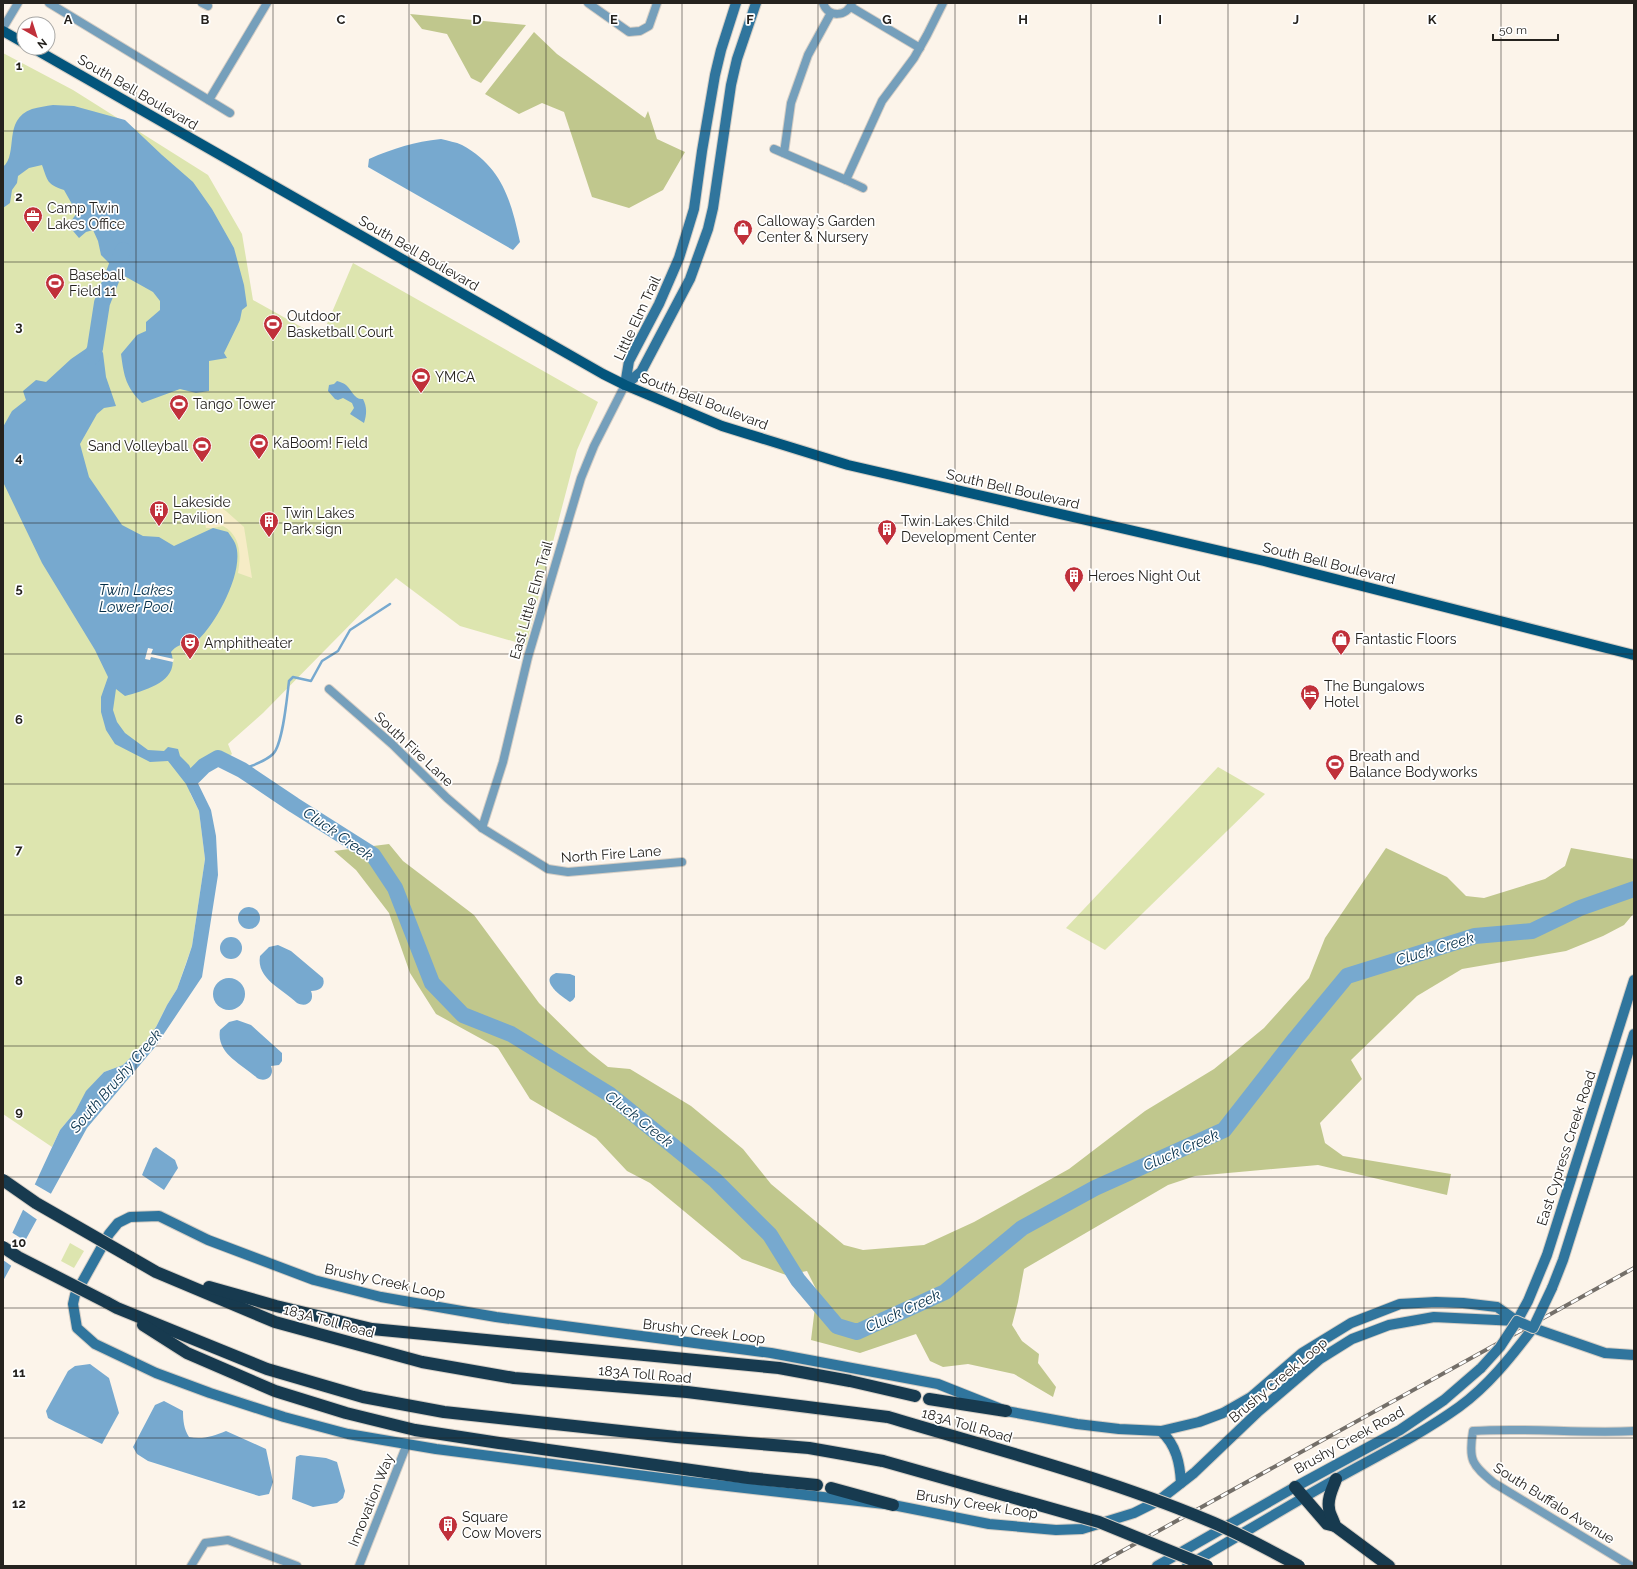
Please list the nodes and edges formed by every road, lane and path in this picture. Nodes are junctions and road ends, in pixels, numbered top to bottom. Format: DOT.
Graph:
graph roads {
  1 [pos="18,3"];
  2 [pos="49,3"];
  3 [pos="266,3"];
  4 [pos="588,3"];
  5 [pos="657,3"];
  6 [pos="736,3"];
  7 [pos="756,3"];
  8 [pos="823,3"];
  9 [pos="943,3"];
  10 [pos="851,5"];
  11 [pos="831,13"];
  12 [pos="3,30"];
  13 [pos="16,38"];
  14 [pos="920,48"];
  15 [pos="47,56"];
  16 [pos="208,100"];
  17 [pos="230,113"];
  18 [pos="774,149"];
  19 [pos="784,153"];
  20 [pos="846,180"];
  21 [pos="863,188"];
  22 [pos="625,385"];
  23 [pos="1634,655"];
  24 [pos="329,689"];
  25 [pos="482,828"];
  26 [pos="682,862"];
  27 [pos="1634,980"];
  28 [pos="1631,1004"];
  29 [pos="1634,1034"];
  30 [pos="3,1180"];
  31 [pos="3,1247"];
  32 [pos="156,1272"];
  33 [pos="117,1308"];
  34 [pos="1517,1321"];
  35 [pos="1533,1328"];
  36 [pos="1634,1355"];
  37 [pos="915,1396"];
  38 [pos="929,1399"];
  39 [pos="1006,1410"];
  40 [pos="1634,1430"];
  41 [pos="1161,1431"];
  42 [pos="407,1444"];
  43 [pos="1336,1479"];
  44 [pos="1181,1483"];
  45 [pos="817,1485"];
  46 [pos="1295,1486"];
  47 [pos="831,1488"];
  48 [pos="1304,1498"];
  49 [pos="893,1505"];
  50 [pos="1335,1526"];
  51 [pos="1223,1529"];
  52 [pos="1174,1565"];
  53 [pos="191,1566"];
  54 [pos="297,1566"];
  55 [pos="359,1566"];
  56 [pos="1157,1566"];
  57 [pos="1187,1566"];
  58 [pos="1207,1566"];
  59 [pos="1299,1566"];
  60 [pos="1389,1566"];
  61 [pos="1631,1566"];
  1 -- 12 [label="street"];
  2 -- 16 [label="street"];
  3 -- 16 [label="street"];
  4 -- 5 [label="street"];
  6 -- 22 [label="main road, Little Elm Trail"];
  7 -- 22 [label="main road, Little Elm Trail"];
  8 -- 11 [label="street"];
  9 -- 14 [label="street"];
  10 -- 11 [label="street"];
  10 -- 14 [label="street"];
  11 -- 19 [label="street"];
  12 -- 13 [label="main road"];
  14 -- 20 [label="street"];
  15 -- 22 [label="main road, South Bell Boulevard"];
  16 -- 17 [label="street"];
  18 -- 19 [label="street"];
  19 -- 20 [label="street"];
  20 -- 21 [label="street"];
  22 -- 23 [label="main road, South Bell Boulevard"];
  22 -- 25 [label="street, East Little Elm Trail"];
  24 -- 25 [label="street, South Fire Lane"];
  25 -- 26 [label="street, North Fire Lane"];
  27 -- 28 [label="main road, East Cypress Creek Road"];
  28 -- 34 [label="main road, East Cypress Creek Road"];
  29 -- 35 [label="main road, East Cypress Creek Road, bridge"];
  30 -- 32 [label="highway, 183A Toll Road, bridge"];
  31 -- 33 [label="highway, bridge"];
  32 -- 37 [label="highway"];
  32 -- 59 [label="highway, 183A Toll Road, bridge"];
  33 -- 45 [label="highway"];
  33 -- 58 [label="highway, bridge"];
  34 -- 35 [label="main road, bridge"];
  34 -- 41 [label="main road, Brushy Creek Loop"];
  34 -- 44 [label="main road, Brushy Creek Loop"];
  34 -- 46 [label="main road, Brushy Creek Road, bridge"];
  35 -- 36 [label="main road"];
  35 -- 43 [label="main road, Brushy Creek Road"];
  38 -- 39 [label="highway"];
  39 -- 41 [label="main road, Brushy Creek Loop"];
  39 -- 42 [label="main road, Brushy Creek Loop"];
  40 -- 61 [label="street, South Buffalo Avenue"];
  41 -- 44 [label="main road"];
  42 -- 49 [label="main road, Brushy Creek Loop"];
  42 -- 55 [label="street, Innovation Way"];
  43 -- 48 [label="main road, Brushy Creek Road"];
  43 -- 50 [label="highway"];
  44 -- 49 [label="main road, Brushy Creek Loop"];
  46 -- 48 [label="highway"];
  46 -- 51 [label="main road, Brushy Creek Road"];
  47 -- 49 [label="highway"];
  48 -- 50 [label="highway"];
  48 -- 57 [label="main road, Brushy Creek Road"];
  50 -- 60 [label="highway"];
  51 -- 52 [label="main road"];
  51 -- 56 [label="main road, Brushy Creek Road"];
  53 -- 54 [label="street"];
}
